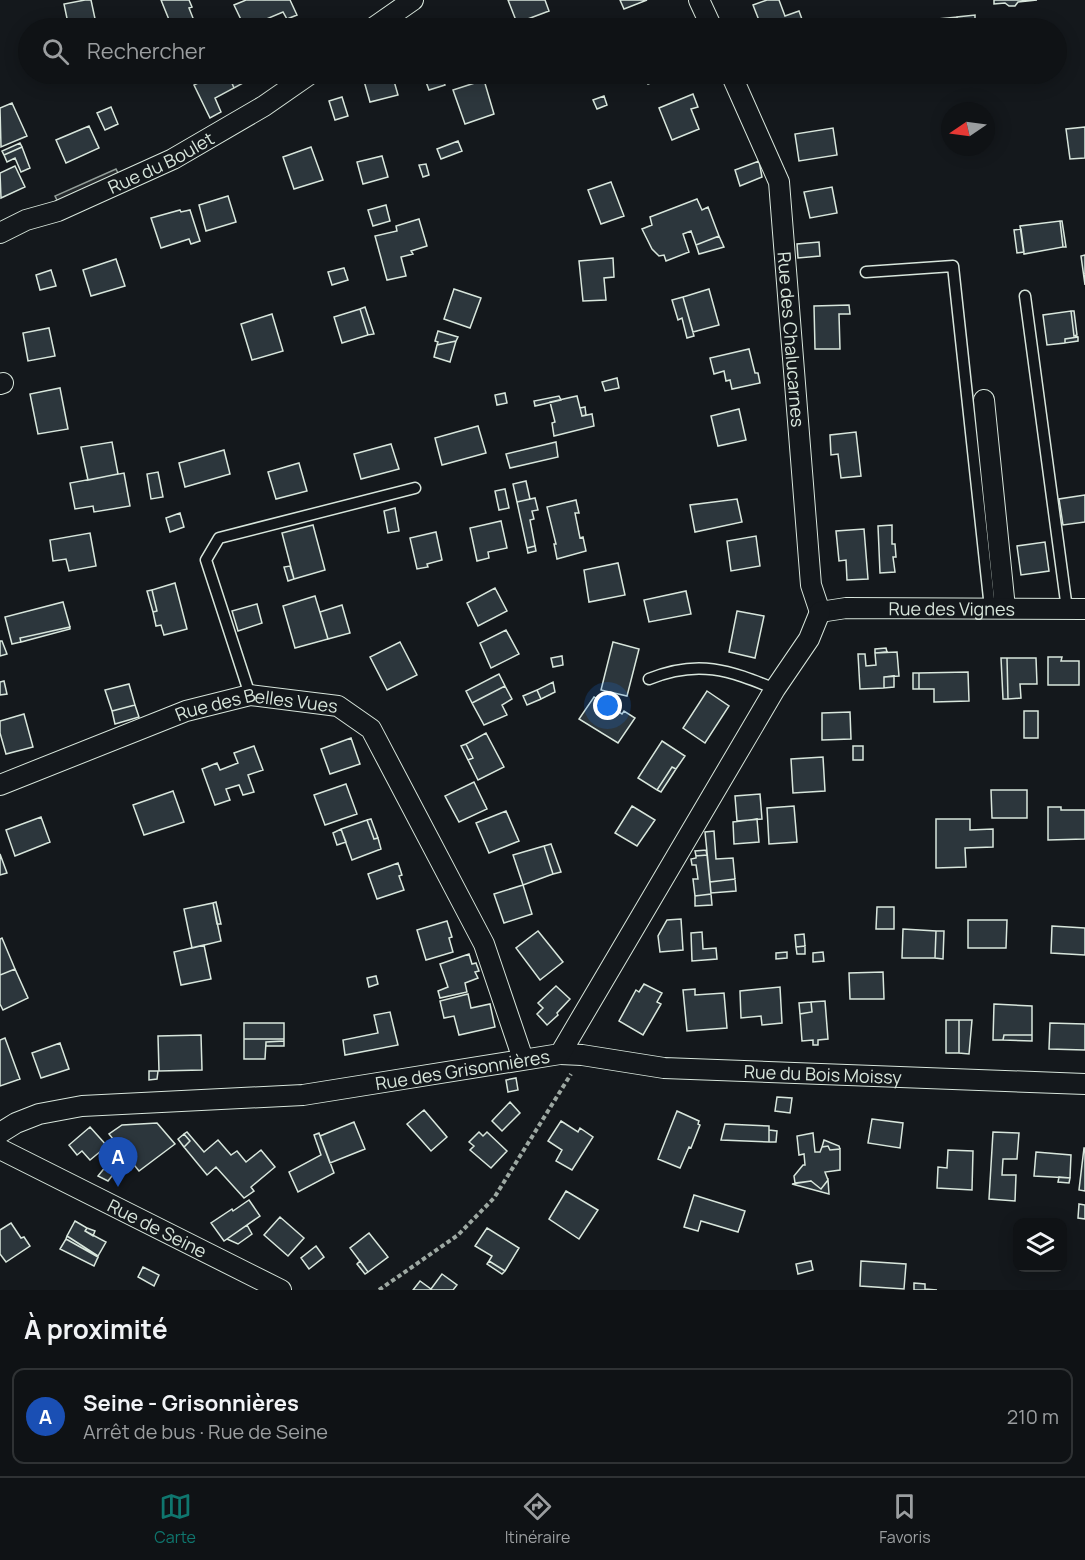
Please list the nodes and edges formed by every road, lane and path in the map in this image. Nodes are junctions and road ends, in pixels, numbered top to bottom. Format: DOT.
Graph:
graph roads {
  1 [pos="412,0"];
  2 [pos="699,0"];
  3 [pos="387,18"];
  4 [pos="707,18"];
  5 [pos="296,84"];
  6 [pos="735,84"];
  7 [pos="0,233"];
  8 [pos="866,272"];
  9 [pos="1025,296"];
  10 [pos="984,400"];
  11 [pos="416,488"];
  12 [pos="998,608"];
  13 [pos="1076,609"];
  14 [pos="820,612"];
  15 [pos="650,679"];
  16 [pos="775,689"];
  17 [pos="250,695"];
  18 [pos="0,785"];
  19 [pos="560,1054"];
  20 [pos="582,1055"];
  21 [pos="523,1059"];
  22 [pos="1085,1084"];
  23 [pos="0,1133"];
  24 [pos="0,1149"];
  25 [pos="280,1290"];
  26 [pos="379,1290"];
  1 -- 3 [label="street"];
  2 -- 4 [label="street"];
  5 -- 7 [label="street, Rue du Boulet"];
  6 -- 14 [label="street, Rue des Chalucarnes"];
  8 -- 12 [label="lane"];
  9 -- 13 [label="lane"];
  10 -- 12 [label="street"];
  11 -- 17 [label="lane"];
  12 -- 13 [label="street, Rue des Vignes"];
  12 -- 14 [label="street, Rue des Vignes"];
  14 -- 16 [label="street, Rue des Grisonnières"];
  15 -- 16 [label="lane"];
  16 -- 19 [label="street, Rue des Grisonnières"];
  17 -- 18 [label="street, Rue des Belles Vues"];
  17 -- 21 [label="street, Rue des Belles Vues"];
  19 -- 20 [label="street, Rue du Bois Moissy"];
  19 -- 21 [label="street, Rue des Grisonnières"];
  20 -- 22 [label="street, Rue du Bois Moissy"];
  20 -- 26 [label="path"];
  21 -- 23 [label="street, Rue des Grisonnières"];
  24 -- 25 [label="street, Rue de Seine"];
}
